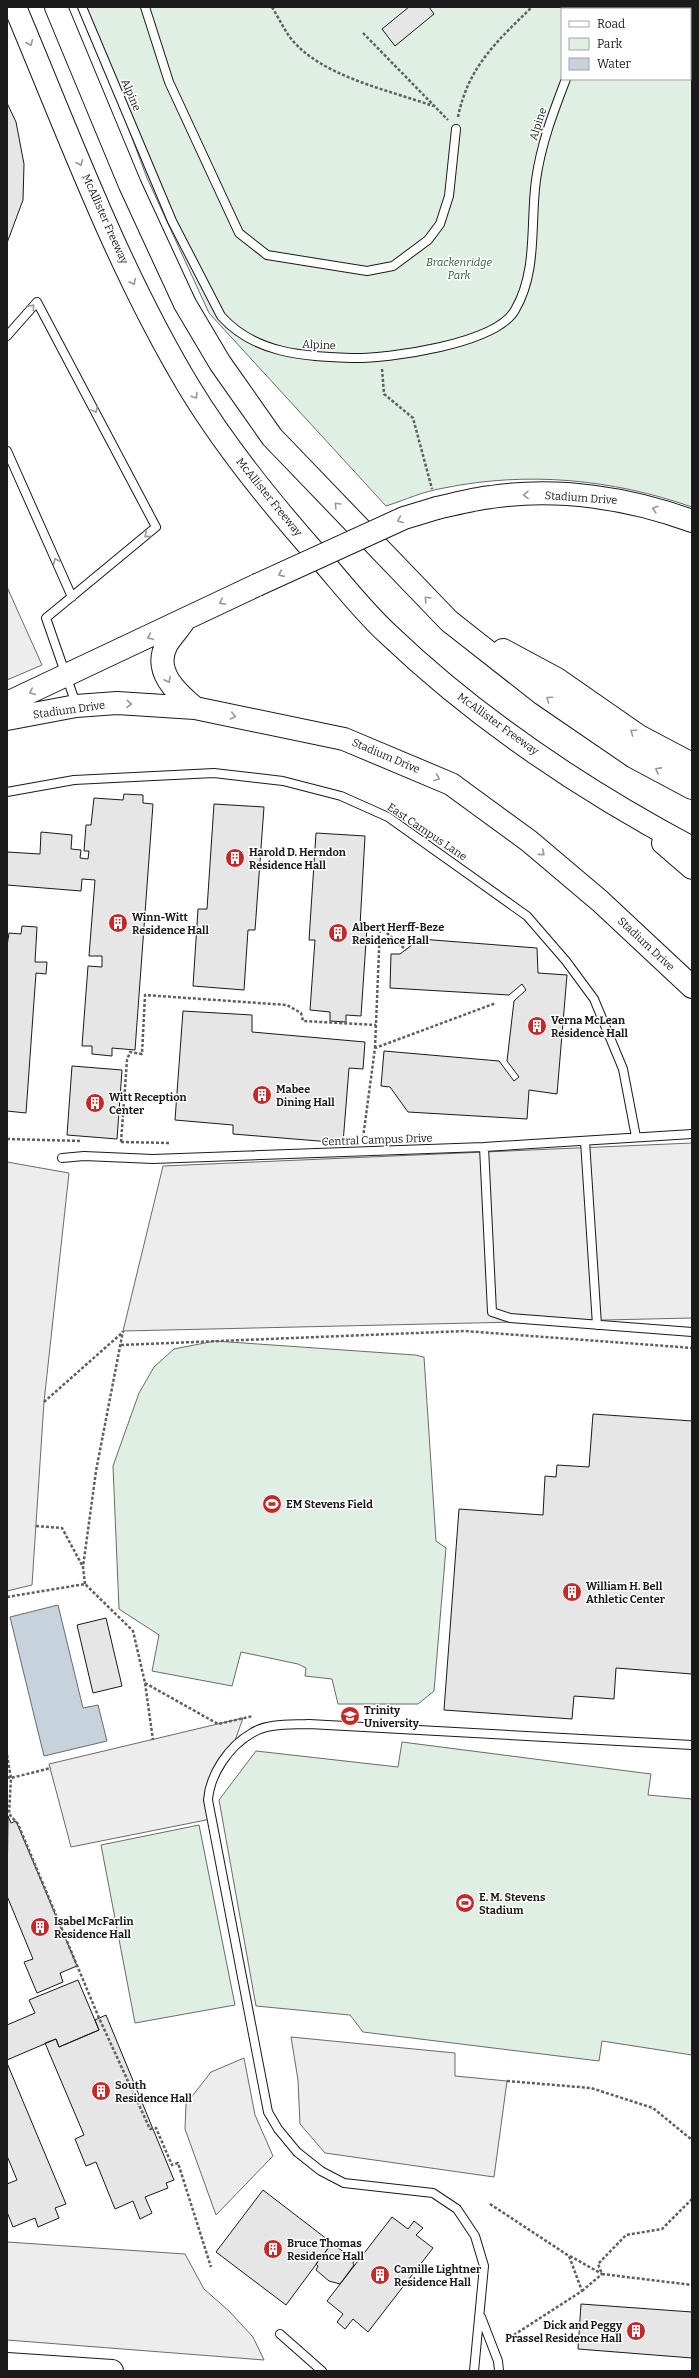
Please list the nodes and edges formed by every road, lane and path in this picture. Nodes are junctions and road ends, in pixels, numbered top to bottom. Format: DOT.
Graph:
graph roads {
  1 [pos="15,7"];
  2 [pos="56,7"];
  3 [pos="82,7"];
  4 [pos="145,7"];
  5 [pos="272,7"];
  6 [pos="532,7"];
  7 [pos="363,34"];
  8 [pos="566,80"];
  9 [pos="433,106"];
  10 [pos="456,129"];
  11 [pos="7,336"];
  12 [pos="381,357"];
  13 [pos="7,451"];
  14 [pos="432,499"];
  15 [pos="692,521"];
  16 [pos="72,597"];
  17 [pos="185,620"];
  18 [pos="449,621"];
  19 [pos="67,676"];
  20 [pos="7,703"];
  21 [pos="76,706"];
  22 [pos="195,708"];
  23 [pos="7,719"];
  24 [pos="692,764"];
  25 [pos="692,788"];
  26 [pos="7,792"];
  27 [pos="628,814"];
  28 [pos="692,848"];
  29 [pos="692,868"];
  30 [pos="406,950"];
  31 [pos="692,987"];
  32 [pos="496,1003"];
  33 [pos="376,1025"];
  34 [pos="375,1048"];
  35 [pos="692,1134"];
  36 [pos="636,1137"];
  37 [pos="7,1138"];
  38 [pos="83,1141"];
  39 [pos="586,1141"];
  40 [pos="113,1142"];
  41 [pos="121,1142"];
  42 [pos="175,1143"];
  43 [pos="362,1143"];
  44 [pos="484,1147"];
  45 [pos="62,1158"];
  46 [pos="597,1325"];
  47 [pos="692,1332"];
  48 [pos="121,1345"];
  49 [pos="692,1348"];
  50 [pos="44,1402"];
  51 [pos="36,1526"];
  52 [pos="83,1567"];
  53 [pos="85,1584"];
  54 [pos="7,1597"];
  55 [pos="153,1740"];
  56 [pos="692,1745"];
  57 [pos="7,1755"];
  58 [pos="51,1768"];
  59 [pos="7,1777"];
  60 [pos="11,1778"];
  61 [pos="7,1783"];
  62 [pos="8,1814"];
  63 [pos="508,2081"];
  64 [pos="692,2140"];
  65 [pos="692,2199"];
  66 [pos="490,2204"];
  67 [pos="569,2256"];
  68 [pos="211,2267"];
  69 [pos="602,2274"];
  70 [pos="692,2285"];
  71 [pos="582,2291"];
  72 [pos="480,2316"];
  73 [pos="280,2334"];
  74 [pos="506,2340"];
  75 [pos="7,2364"];
  76 [pos="112,2371"];
  77 [pos="322,2371"];
  78 [pos="474,2371"];
  79 [pos="499,2371"];
  1 -- 27 [label="main road, McAllister Freeway, one-way"];
  18 -- 2 [label="main road, one-way"];
  3 -- 12 [label="lane, Alpine"];
  4 -- 10 [label="lane"];
  5 -- 9 [label="path"];
  6 -- 10 [label="path"];
  7 -- 9 [label="path"];
  8 -- 12 [label="lane, Alpine"];
  9 -- 10 [label="path"];
  11 -- 16 [label="lane, one-way"];
  12 -- 14 [label="path"];
  16 -- 13 [label="lane, one-way"];
  15 -- 14 [label="main road, Stadium Drive, one-way"];
  14 -- 17 [label="main road, Stadium Drive, one-way, bridge"];
  16 -- 19 [label="lane"];
  17 -- 19 [label="main road, Stadium Drive, one-way"];
  17 -- 22 [label="main road, one-way"];
  24 -- 18 [label="main road, one-way"];
  25 -- 18 [label="main road, one-way"];
  19 -- 20 [label="main road, Stadium Drive, one-way"];
  19 -- 21 [label="lane"];
  21 -- 22 [label="main road, Stadium Drive, one-way"];
  21 -- 23 [label="main road, Stadium Drive"];
  22 -- 31 [label="main road, Stadium Drive, one-way"];
  26 -- 36 [label="lane, East Campus Lane"];
  27 -- 28 [label="main road, McAllister Freeway"];
  27 -- 29 [label="main road"];
  30 -- 33 [label="path"];
  32 -- 34 [label="path"];
  33 -- 34 [label="path"];
  33 -- 41 [label="path"];
  34 -- 43 [label="path"];
  35 -- 36 [label="lane, Central Campus Drive"];
  36 -- 39 [label="lane, Central Campus Drive"];
  37 -- 38 [label="path"];
  39 -- 44 [label="lane, Central Campus Drive"];
  39 -- 46 [label="lane"];
  40 -- 41 [label="path"];
  41 -- 42 [label="path"];
  44 -- 45 [label="lane, Central Campus Drive"];
  44 -- 46 [label="lane"];
  46 -- 47 [label="lane"];
  48 -- 49 [label="path"];
  48 -- 50 [label="path"];
  48 -- 52 [label="path"];
  51 -- 52 [label="path"];
  52 -- 53 [label="path"];
  53 -- 54 [label="path"];
  53 -- 55 [label="path"];
  56 -- 72 [label="lane"];
  57 -- 60 [label="path"];
  58 -- 60 [label="path"];
  59 -- 60 [label="path"];
  60 -- 61 [label="path"];
  60 -- 62 [label="path"];
  62 -- 68 [label="path"];
  63 -- 64 [label="path"];
  65 -- 69 [label="path"];
  66 -- 67 [label="path"];
  67 -- 69 [label="path"];
  67 -- 71 [label="path"];
  69 -- 70 [label="path"];
  69 -- 71 [label="path"];
  71 -- 74 [label="path"];
  72 -- 78 [label="lane"];
  72 -- 79 [label="lane"];
  73 -- 77 [label="lane"];
  75 -- 76 [label="main road"];
}
